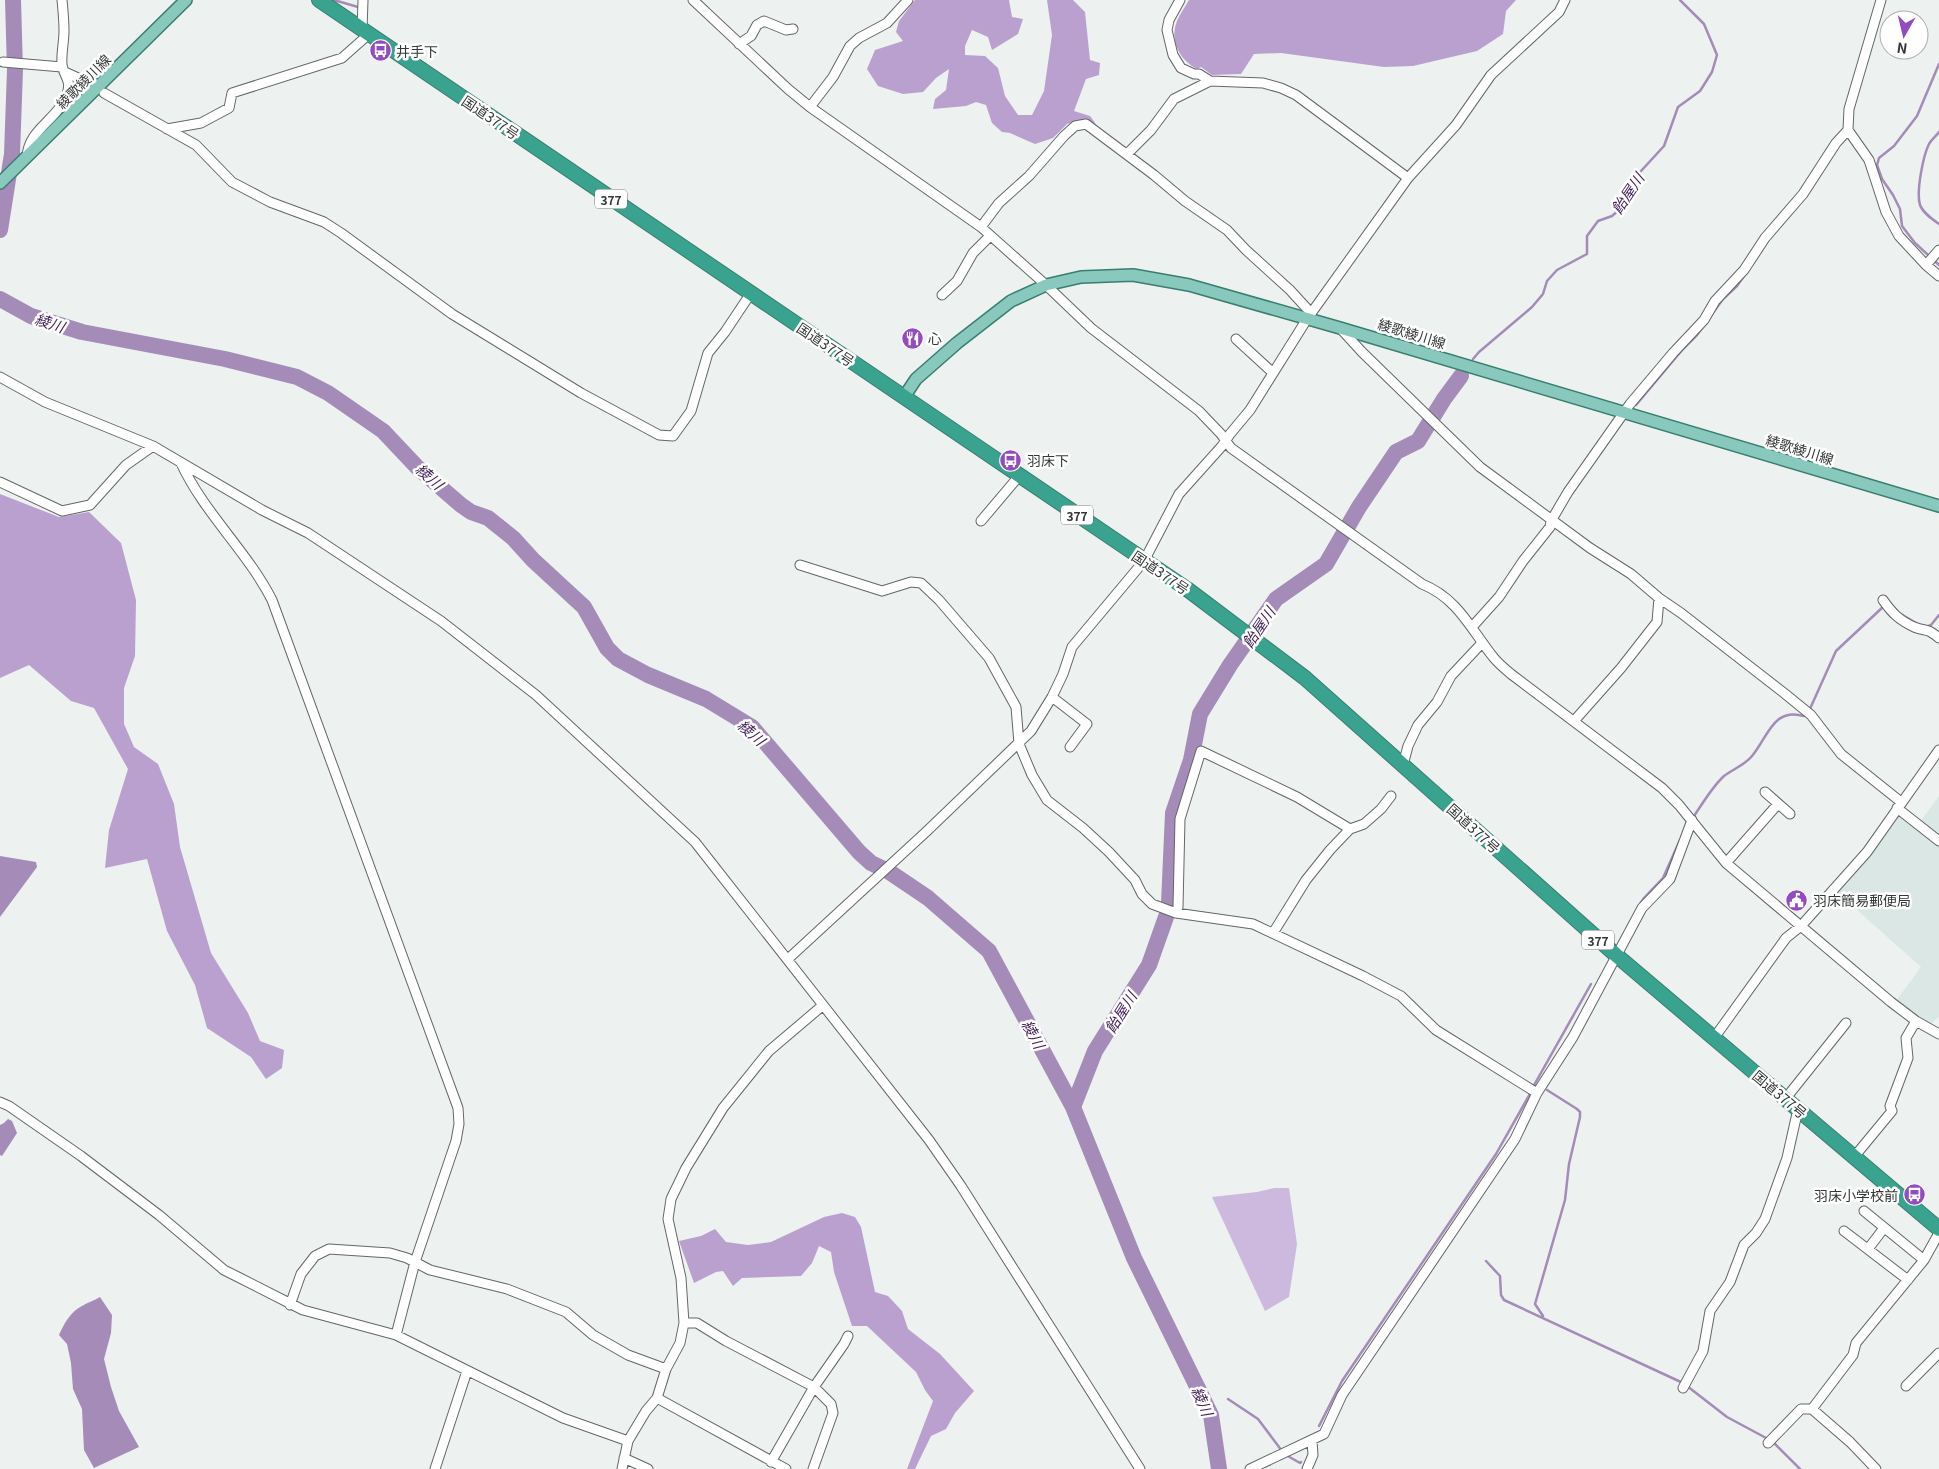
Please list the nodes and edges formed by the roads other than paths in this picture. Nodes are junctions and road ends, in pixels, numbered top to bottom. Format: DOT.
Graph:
graph roads {
  1 [pos="62,0"];
  2 [pos="186,0"];
  3 [pos="319,0"];
  4 [pos="363,0"];
  5 [pos="693,0"];
  6 [pos="908,0"];
  7 [pos="1180,0"];
  8 [pos="1565,0"];
  9 [pos="1881,0"];
  10 [pos="793,29"];
  11 [pos="366,32"];
  12 [pos="739,44"];
  13 [pos="2,62"];
  14 [pos="64,69"];
  15 [pos="1210,81"];
  16 [pos="87,82"];
  17 [pos="104,93"];
  18 [pos="810,107"];
  19 [pos="167,128"];
  20 [pos="1848,130"];
  21 [pos="1127,154"];
  22 [pos="24,160"];
  23 [pos="1408,178"];
  24 [pos="0,183"];
  25 [pos="981,227"];
  26 [pos="990,236"];
  27 [pos="1939,250"];
  28 [pos="1929,261"];
  29 [pos="1939,276"];
  30 [pos="1046,285"];
  31 [pos="751,294"];
  32 [pos="942,295"];
  33 [pos="1309,316"];
  34 [pos="1340,328"];
  35 [pos="1236,338"];
  36 [pos="1272,372"];
  37 [pos="0,377"];
  38 [pos="904,396"];
  39 [pos="1624,413"];
  40 [pos="1225,441"];
  41 [pos="153,446"];
  42 [pos="181,463"];
  43 [pos="1020,475"];
  44 [pos="0,482"];
  45 [pos="1939,506"];
  46 [pos="1551,521"];
  47 [pos="981,522"];
  48 [pos="1144,562"];
  49 [pos="800,565"];
  50 [pos="1659,598"];
  51 [pos="1885,603"];
  52 [pos="1472,627"];
  53 [pos="1939,638"];
  54 [pos="1482,643"];
  55 [pos="1052,696"];
  56 [pos="1574,721"];
  57 [pos="1019,744"];
  58 [pos="1070,747"];
  59 [pos="1939,750"];
  60 [pos="1403,765"];
  61 [pos="1765,792"];
  62 [pos="1391,796"];
  63 [pos="1778,804"];
  64 [pos="1899,805"];
  65 [pos="1790,814"];
  66 [pos="1692,820"];
  67 [pos="1350,829"];
  68 [pos="1939,841"];
  69 [pos="1726,863"];
  70 [pos="1176,913"];
  71 [pos="1801,926"];
  72 [pos="1273,933"];
  73 [pos="1616,955"];
  74 [pos="792,956"];
  75 [pos="822,1006"];
  76 [pos="1916,1021"];
  77 [pos="1846,1023"];
  78 [pos="1939,1034"];
  79 [pos="1714,1038"];
  80 [pos="1534,1091"];
  81 [pos="1786,1098"];
  82 [pos="0,1102"];
  83 [pos="1798,1108"];
  84 [pos="1854,1157"];
  85 [pos="1864,1211"];
  86 [pos="1884,1228"];
  87 [pos="1939,1229"];
  88 [pos="1844,1231"];
  89 [pos="1939,1233"];
  90 [pos="1868,1249"];
  91 [pos="1924,1260"];
  92 [pos="415,1262"];
  93 [pos="1908,1280"];
  94 [pos="290,1305"];
  95 [pos="684,1323"];
  96 [pos="396,1335"];
  97 [pos="848,1336"];
  98 [pos="1939,1353"];
  99 [pos="666,1369"];
  100 [pos="467,1370"];
  101 [pos="1684,1385"];
  102 [pos="1906,1386"];
  103 [pos="814,1387"];
  104 [pos="657,1398"];
  105 [pos="1812,1409"];
  106 [pos="628,1441"];
  107 [pos="1770,1441"];
  108 [pos="1308,1442"];
  109 [pos="624,1458"];
  110 [pos="771,1462"];
  111 [pos="435,1469"];
  112 [pos="622,1469"];
  113 [pos="648,1469"];
  114 [pos="786,1469"];
  115 [pos="812,1469"];
  116 [pos="1140,1469"];
  117 [pos="1250,1469"];
  118 [pos="1307,1469"];
  119 [pos="1876,1469"];
  1 -- 14 [label="street"];
  2 -- 22 [label="main road, 綾歌綾川線"];
  3 -- 11 [label="highway, 国道377号 / 377"];
  4 -- 11 [label="street"];
  5 -- 12 [label="street"];
  6 -- 18 [label="street"];
  7 -- 15 [label="street"];
  8 -- 23 [label="street"];
  9 -- 20 [label="street"];
  10 -- 12 [label="street"];
  11 -- 19 [label="street"];
  11 -- 31 [label="highway, 国道377号 / 377"];
  12 -- 18 [label="street"];
  13 -- 14 [label="street"];
  14 -- 16 [label="street"];
  14 -- 22 [label="street"];
  15 -- 21 [label="street"];
  15 -- 23 [label="street"];
  17 -- 19 [label="street"];
  18 -- 25 [label="street"];
  19 -- 31 [label="street"];
  20 -- 28 [label="street"];
  20 -- 39 [label="street"];
  21 -- 25 [label="street"];
  21 -- 33 [label="street"];
  22 -- 24 [label="main road, 綾歌綾川線"];
  23 -- 33 [label="street"];
  25 -- 26 [label="street"];
  26 -- 30 [label="street"];
  26 -- 32 [label="street"];
  27 -- 28 [label="street"];
  28 -- 29 [label="street"];
  30 -- 33 [label="main road, 綾歌綾川線"];
  30 -- 38 [label="main road, 綾歌綾川線"];
  30 -- 40 [label="street"];
  31 -- 38 [label="highway, 国道377号 / 377"];
  33 -- 34 [label="main road, 綾歌綾川線"];
  33 -- 36 [label="street"];
  34 -- 39 [label="main road, 綾歌綾川線"];
  34 -- 46 [label="street"];
  35 -- 36 [label="street"];
  36 -- 40 [label="street"];
  37 -- 41 [label="street"];
  38 -- 43 [label="highway, 国道377号 / 377"];
  39 -- 45 [label="main road, 綾歌綾川線"];
  39 -- 46 [label="street"];
  40 -- 48 [label="street"];
  40 -- 52 [label="street"];
  41 -- 42 [label="street"];
  41 -- 44 [label="street"];
  42 -- 74 [label="street"];
  42 -- 92 [label="street"];
  43 -- 47 [label="street"];
  43 -- 48 [label="highway, 国道377号 / 377"];
  46 -- 50 [label="street"];
  46 -- 52 [label="street"];
  48 -- 55 [label="street"];
  48 -- 60 [label="highway, 国道377号 / 377"];
  49 -- 57 [label="street"];
  50 -- 56 [label="street"];
  50 -- 64 [label="street"];
  51 -- 53 [label="street"];
  52 -- 54 [label="street"];
  54 -- 56 [label="street"];
  54 -- 60 [label="street"];
  55 -- 57 [label="street"];
  55 -- 58 [label="street"];
  56 -- 66 [label="street"];
  57 -- 70 [label="street"];
  57 -- 74 [label="street"];
  59 -- 64 [label="street"];
  60 -- 73 [label="highway, 国道377号 / 377"];
  61 -- 63 [label="street"];
  62 -- 67 [label="street"];
  63 -- 65 [label="street"];
  63 -- 69 [label="street"];
  64 -- 68 [label="street"];
  64 -- 71 [label="street"];
  66 -- 69 [label="street"];
  66 -- 73 [label="street"];
  67 -- 70 [label="street"];
  67 -- 72 [label="street"];
  69 -- 71 [label="street"];
  70 -- 72 [label="street"];
  71 -- 76 [label="street"];
  71 -- 79 [label="street"];
  72 -- 80 [label="street"];
  73 -- 79 [label="highway, 国道377号 / 377"];
  73 -- 80 [label="street"];
  74 -- 75 [label="street"];
  75 -- 95 [label="street"];
  75 -- 116 [label="street"];
  76 -- 78 [label="street"];
  76 -- 84 [label="street"];
  77 -- 81 [label="street"];
  79 -- 81 [label="highway, 国道377号 / 377"];
  80 -- 108 [label="street"];
  81 -- 83 [label="highway, 国道377号 / 377"];
  82 -- 94 [label="street"];
  83 -- 84 [label="highway, 国道377号 / 377"];
  83 -- 101 [label="street"];
  84 -- 87 [label="highway, 国道377号 / 377"];
  85 -- 86 [label="street"];
  86 -- 90 [label="street"];
  86 -- 91 [label="street"];
  88 -- 90 [label="street"];
  89 -- 91 [label="street"];
  90 -- 93 [label="street"];
  91 -- 93 [label="street"];
  92 -- 94 [label="street"];
  92 -- 96 [label="street"];
  92 -- 99 [label="street"];
  93 -- 105 [label="street"];
  94 -- 96 [label="street"];
  95 -- 99 [label="street"];
  95 -- 103 [label="street"];
  96 -- 100 [label="street"];
  97 -- 103 [label="street"];
  98 -- 102 [label="street"];
  99 -- 104 [label="street"];
  100 -- 106 [label="street"];
  100 -- 111 [label="street"];
  103 -- 110 [label="street"];
  103 -- 115 [label="street"];
  104 -- 106 [label="street"];
  104 -- 110 [label="street"];
  105 -- 107 [label="street"];
  105 -- 119 [label="street"];
  106 -- 109 [label="street"];
  108 -- 117 [label="street"];
  108 -- 118 [label="street"];
  109 -- 112 [label="street"];
  109 -- 113 [label="street"];
  110 -- 114 [label="street"];
}
